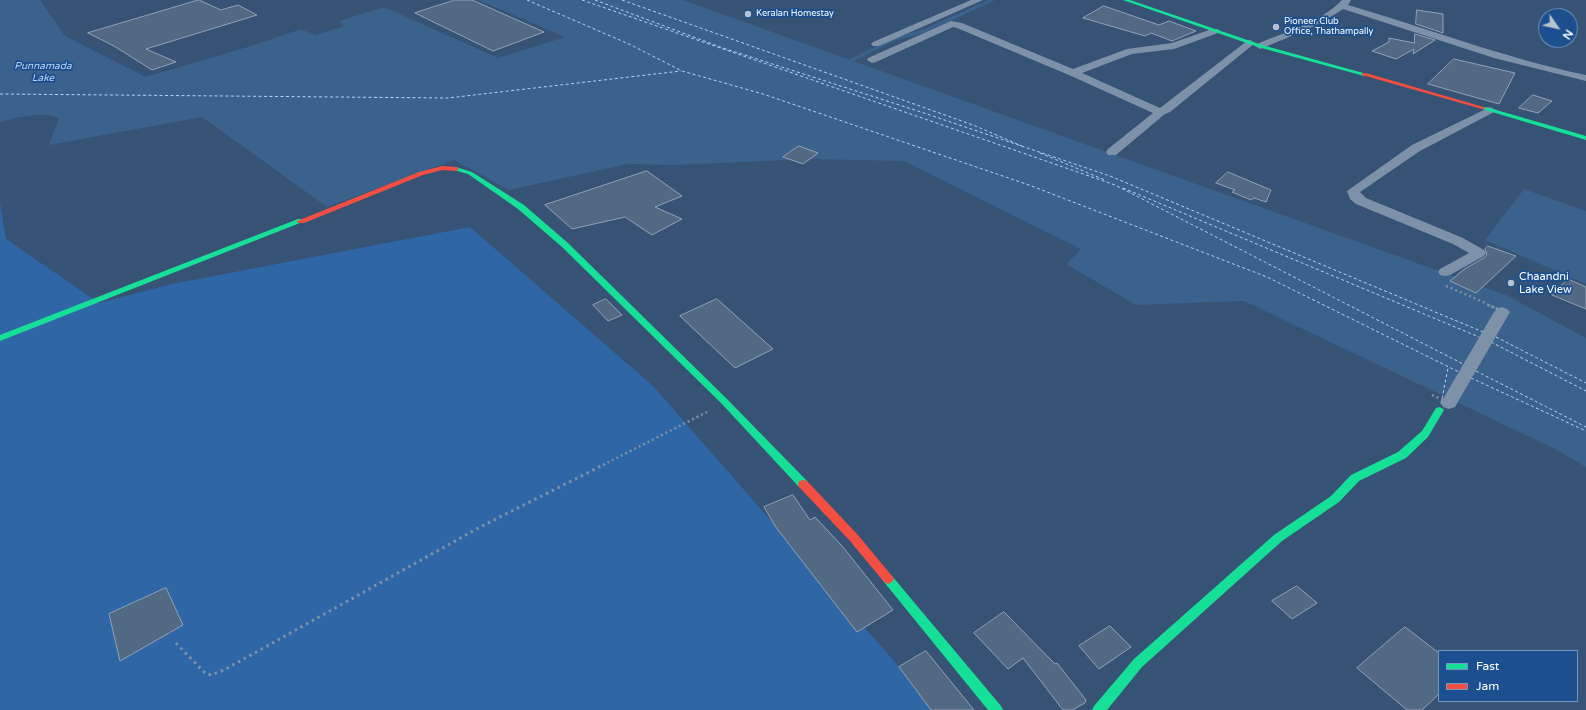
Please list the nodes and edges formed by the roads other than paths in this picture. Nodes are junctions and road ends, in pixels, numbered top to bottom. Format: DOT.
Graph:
graph roads {
  1 [pos="979,0"];
  2 [pos="1125,0"];
  3 [pos="1345,3"];
  4 [pos="1215,31"];
  5 [pos="876,44"];
  6 [pos="1255,44"];
  7 [pos="872,60"];
  8 [pos="1072,73"];
  9 [pos="1586,78"];
  10 [pos="1490,110"];
  11 [pos="1161,112"];
  12 [pos="1586,138"];
  13 [pos="1112,152"];
  14 [pos="1445,272"];
  15 [pos="1502,312"];
  16 [pos="0,338"];
  17 [pos="1446,406"];
  18 [pos="996,710"];
  19 [pos="1099,710"];
  1 -- 5 [label="street"];
  2 -- 4 [label="street"];
  3 -- 6 [label="street"];
  3 -- 9 [label="street"];
  4 -- 6 [label="street"];
  4 -- 8 [label="street"];
  6 -- 10 [label="street"];
  6 -- 11 [label="street"];
  7 -- 8 [label="street"];
  8 -- 11 [label="street"];
  10 -- 12 [label="street"];
  10 -- 14 [label="street"];
  11 -- 13 [label="street"];
  15 -- 17 [label="street"];
  16 -- 18 [label="street"];
  17 -- 19 [label="street"];
}
